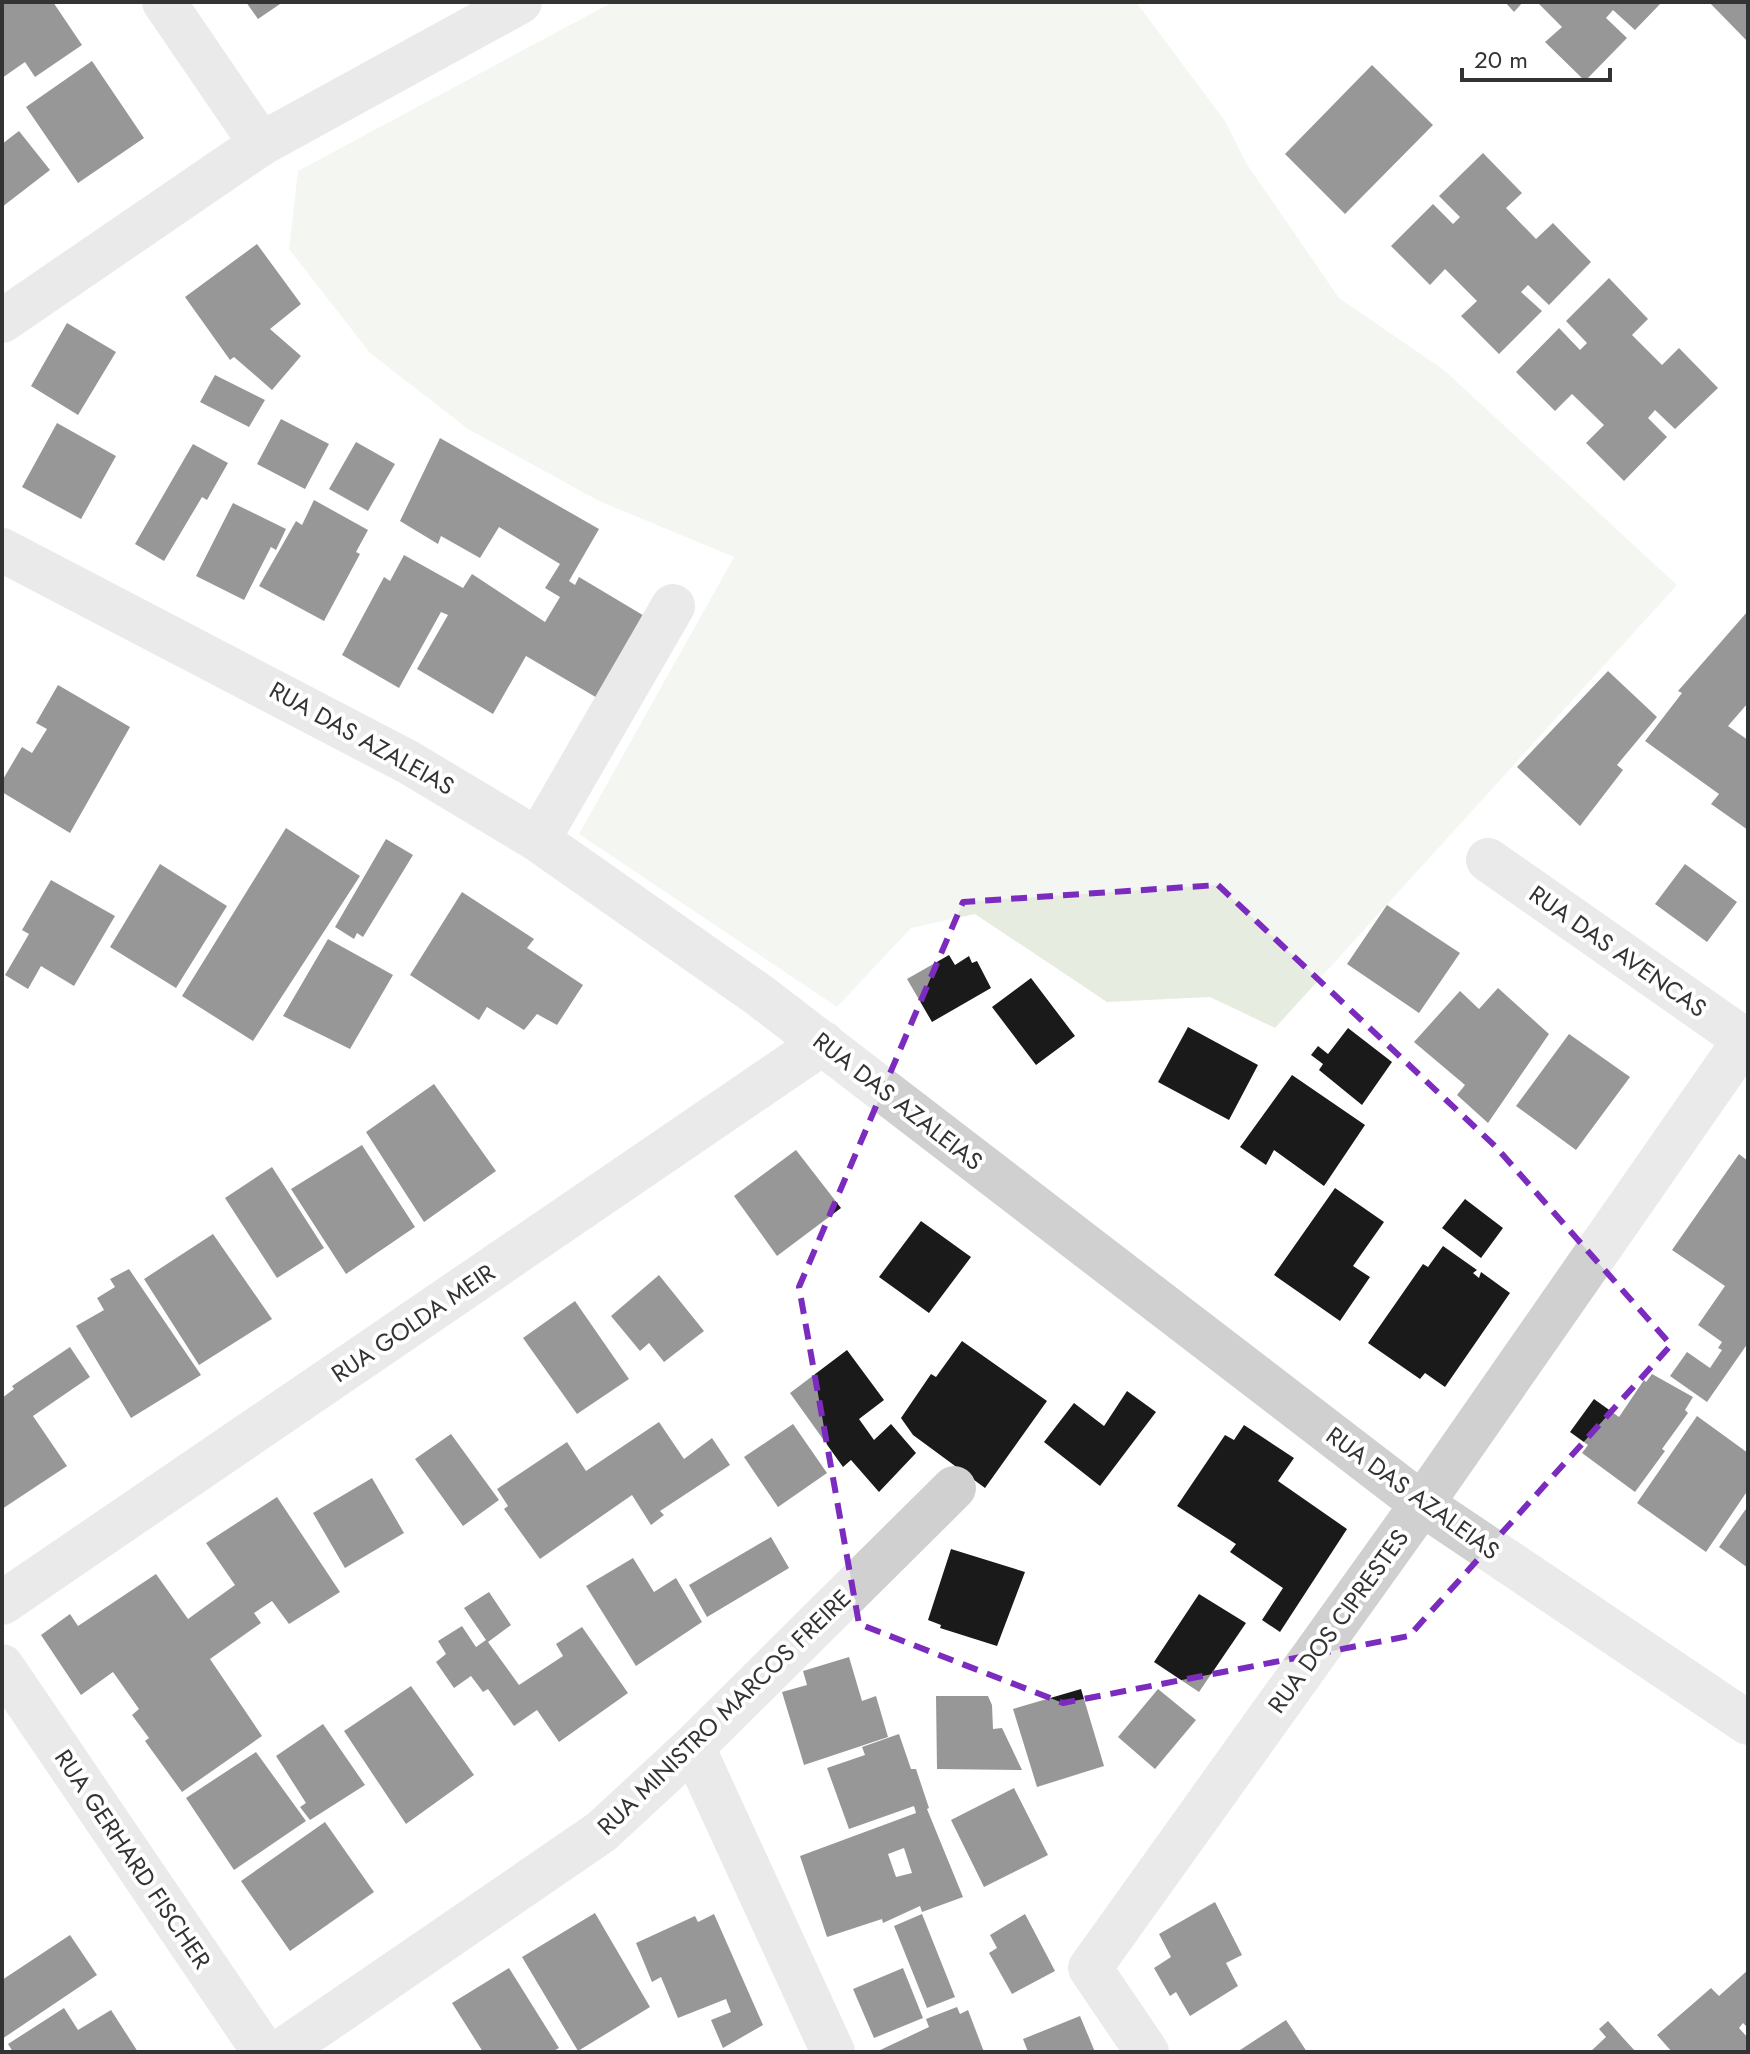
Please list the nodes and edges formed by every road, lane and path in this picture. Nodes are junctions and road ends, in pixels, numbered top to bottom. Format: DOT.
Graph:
graph roads {
  1 [pos="164,2"];
  2 [pos="520,2"];
  3 [pos="261,144"];
  4 [pos="2,321"];
  5 [pos="2,550"];
  6 [pos="673,606"];
  7 [pos="538,840"];
  8 [pos="1488,860"];
  9 [pos="1747,1039"];
  10 [pos="823,1043"];
  11 [pos="954,1488"];
  12 [pos="1422,1504"];
  13 [pos="2,1603"];
  14 [pos="2,1666"];
  15 [pos="1748,1723"];
  16 [pos="693,1747"];
  17 [pos="264,2052"];
  18 [pos="280,2052"];
  19 [pos="833,2052"];
  20 [pos="1147,2052"];
  1 -- 3 [label="street"];
  2 -- 3 [label="street"];
  3 -- 4 [label="street"];
  5 -- 7 [label="street, RUA DAS AZALEIAS"];
  6 -- 7 [label="street"];
  7 -- 10 [label="street, RUA DAS AZALEIAS"];
  8 -- 9 [label="street, RUA DAS AVENCAS"];
  9 -- 12 [label="street, RUA DOS CIPRESTES"];
  10 -- 12 [label="street, RUA DAS AZALEIAS"];
  10 -- 13 [label="street, RUA GOLDA MEIR"];
  11 -- 16 [label="street, RUA MINISTRO MARCOS FREIRE"];
  12 -- 15 [label="street, RUA DAS AZALEIAS"];
  12 -- 20 [label="street, RUA DOS CIPRESTES"];
  14 -- 17 [label="street, RUA GERHARD FISCHER"];
  16 -- 18 [label="street, RUA MINISTRO MARCOS FREIRE"];
  16 -- 19 [label="street"];
}
